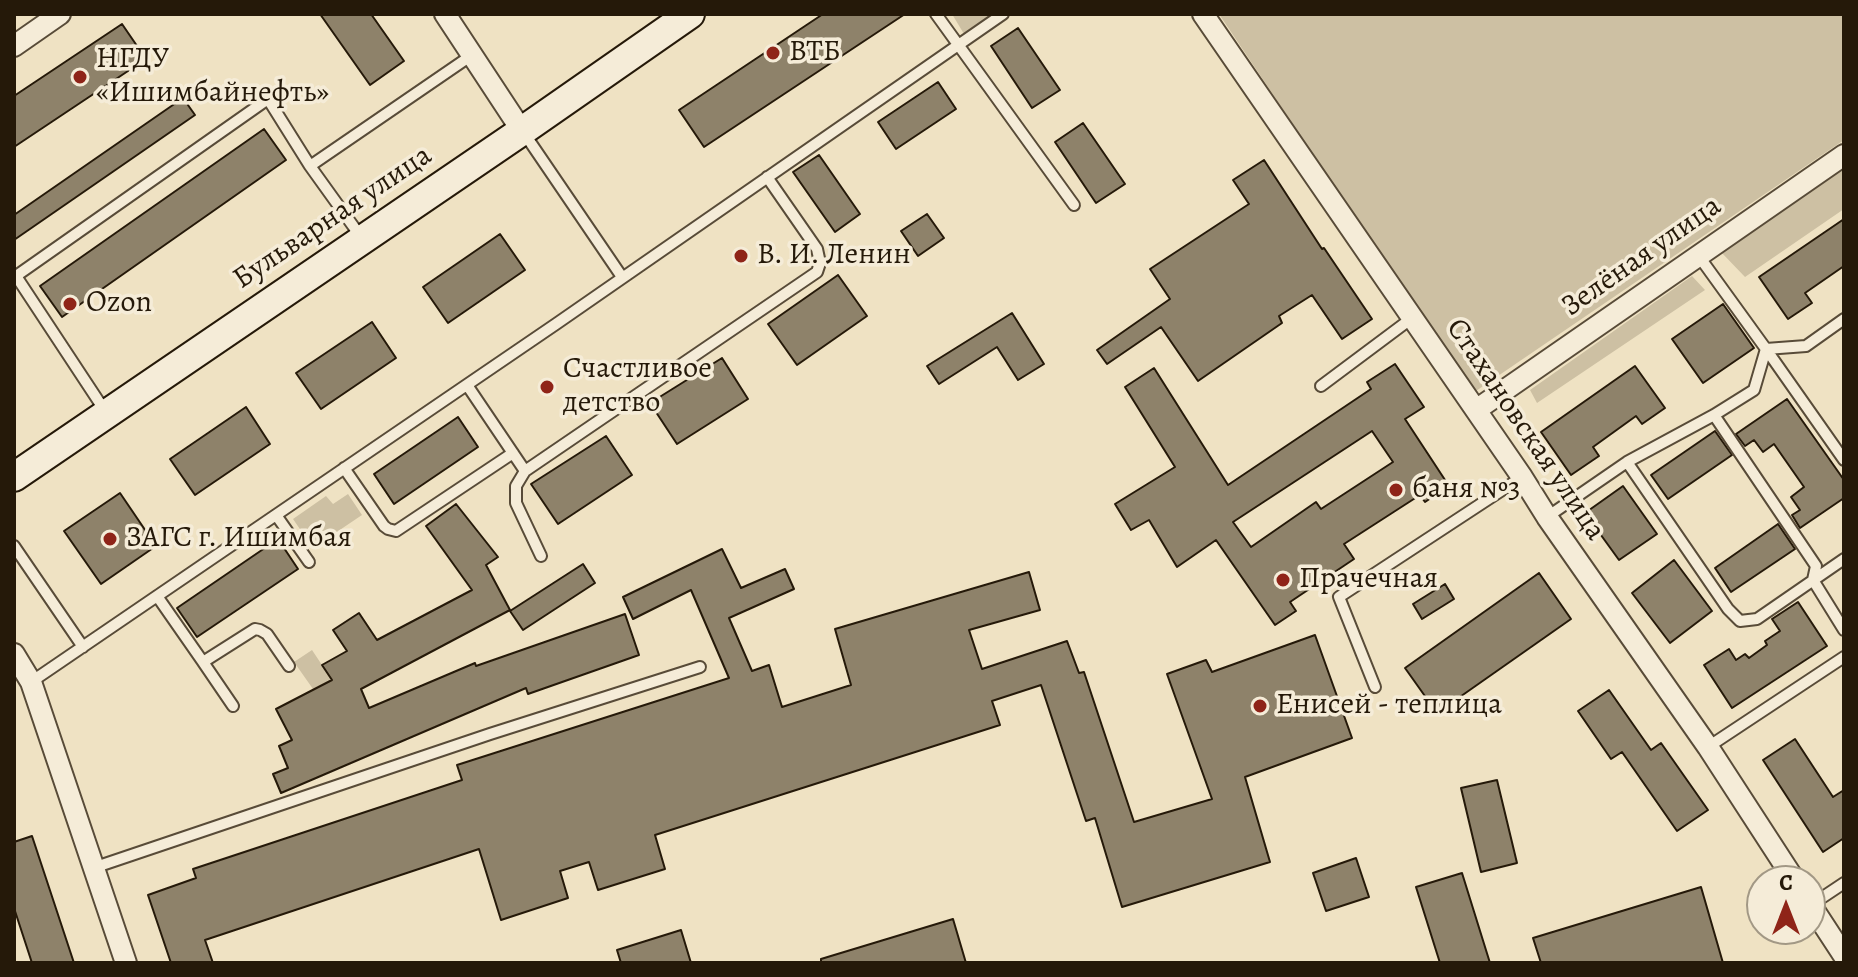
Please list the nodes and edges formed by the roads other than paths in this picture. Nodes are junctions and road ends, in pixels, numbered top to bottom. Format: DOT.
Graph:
graph roads {
  1 [pos="60,14"];
  2 [pos="445,14"];
  3 [pos="690,14"];
  4 [pos="936,14"];
  5 [pos="1003,14"];
  6 [pos="1203,14"];
  7 [pos="958,45"];
  8 [pos="14,46"];
  9 [pos="472,55"];
  10 [pos="522,131"];
  11 [pos="1844,155"];
  12 [pos="310,166"];
  13 [pos="767,177"];
  14 [pos="1074,205"];
  15 [pos="362,239"];
  16 [pos="1698,255"];
  17 [pos="622,277"];
  18 [pos="1412,318"];
  19 [pos="1844,319"];
  20 [pos="1766,349"];
  21 [pos="467,385"];
  22 [pos="1321,386"];
  23 [pos="1476,410"];
  24 [pos="107,413"];
  25 [pos="1714,415"];
  26 [pos="513,453"];
  27 [pos="1844,460"];
  28 [pos="1627,462"];
  29 [pos="344,468"];
  30 [pos="525,471"];
  31 [pos="14,477"];
  32 [pos="1522,477"];
  33 [pos="276,515"];
  34 [pos="1547,517"];
  35 [pos="14,546"];
  36 [pos="541,556"];
  37 [pos="1844,559"];
  38 [pos="309,562"];
  39 [pos="1813,580"];
  40 [pos="157,596"];
  41 [pos="1844,630"];
  42 [pos="83,647"];
  43 [pos="14,654"];
  44 [pos="1844,657"];
  45 [pos="203,662"];
  46 [pos="289,666"];
  47 [pos="700,667"];
  48 [pos="31,682"];
  49 [pos="1375,687"];
  50 [pos="233,706"];
  51 [pos="1708,747"];
  52 [pos="1785,865"];
  53 [pos="93,868"];
  54 [pos="1844,883"];
  55 [pos="1826,895"];
  56 [pos="1826,929"];
  57 [pos="1844,956"];
  58 [pos="126,963"];
  1 -- 8 [label="street"];
  2 -- 9 [label="street"];
  3 -- 10 [label="main road, Бульварная улица"];
  4 -- 7 [label="lane"];
  5 -- 7 [label="lane"];
  6 -- 18 [label="street, Стахановская улица"];
  7 -- 13 [label="lane"];
  7 -- 14 [label="lane"];
  9 -- 10 [label="street"];
  9 -- 12 [label="lane"];
  10 -- 15 [label="main road, Бульварная улица"];
  10 -- 17 [label="lane"];
  11 -- 16 [label="street, Зелёная улица"];
  12 -- 15 [label="lane"];
  12 -- 24 [label="lane"];
  13 -- 17 [label="lane"];
  13 -- 30 [label="lane"];
  15 -- 24 [label="main road, Бульварная улица"];
  16 -- 20 [label="lane"];
  16 -- 23 [label="street, Зелёная улица"];
  17 -- 21 [label="lane"];
  18 -- 22 [label="lane"];
  18 -- 23 [label="street, Стахановская улица"];
  19 -- 20 [label="lane"];
  20 -- 25 [label="lane"];
  20 -- 27 [label="lane"];
  21 -- 26 [label="lane"];
  21 -- 29 [label="lane"];
  23 -- 32 [label="street, Стахановская улица"];
  24 -- 31 [label="main road, Бульварная улица"];
  25 -- 28 [label="lane"];
  25 -- 39 [label="lane"];
  26 -- 29 [label="lane"];
  26 -- 30 [label="lane"];
  28 -- 34 [label="lane"];
  28 -- 39 [label="lane"];
  29 -- 33 [label="lane"];
  30 -- 36 [label="lane"];
  32 -- 34 [label="street, Стахановская улица"];
  32 -- 49 [label="lane"];
  33 -- 38 [label="lane"];
  33 -- 40 [label="lane"];
  34 -- 51 [label="street, Стахановская улица"];
  35 -- 42 [label="lane"];
  37 -- 39 [label="lane"];
  39 -- 41 [label="lane"];
  40 -- 42 [label="lane"];
  40 -- 45 [label="lane"];
  42 -- 48 [label="lane"];
  43 -- 48 [label="street"];
  44 -- 51 [label="lane"];
  45 -- 46 [label="lane"];
  45 -- 50 [label="lane"];
  47 -- 53 [label="lane"];
  48 -- 53 [label="street"];
  51 -- 52 [label="street, Стахановская улица"];
  53 -- 58 [label="street"];
  54 -- 55 [label="lane"];
  56 -- 57 [label="street"];
}
